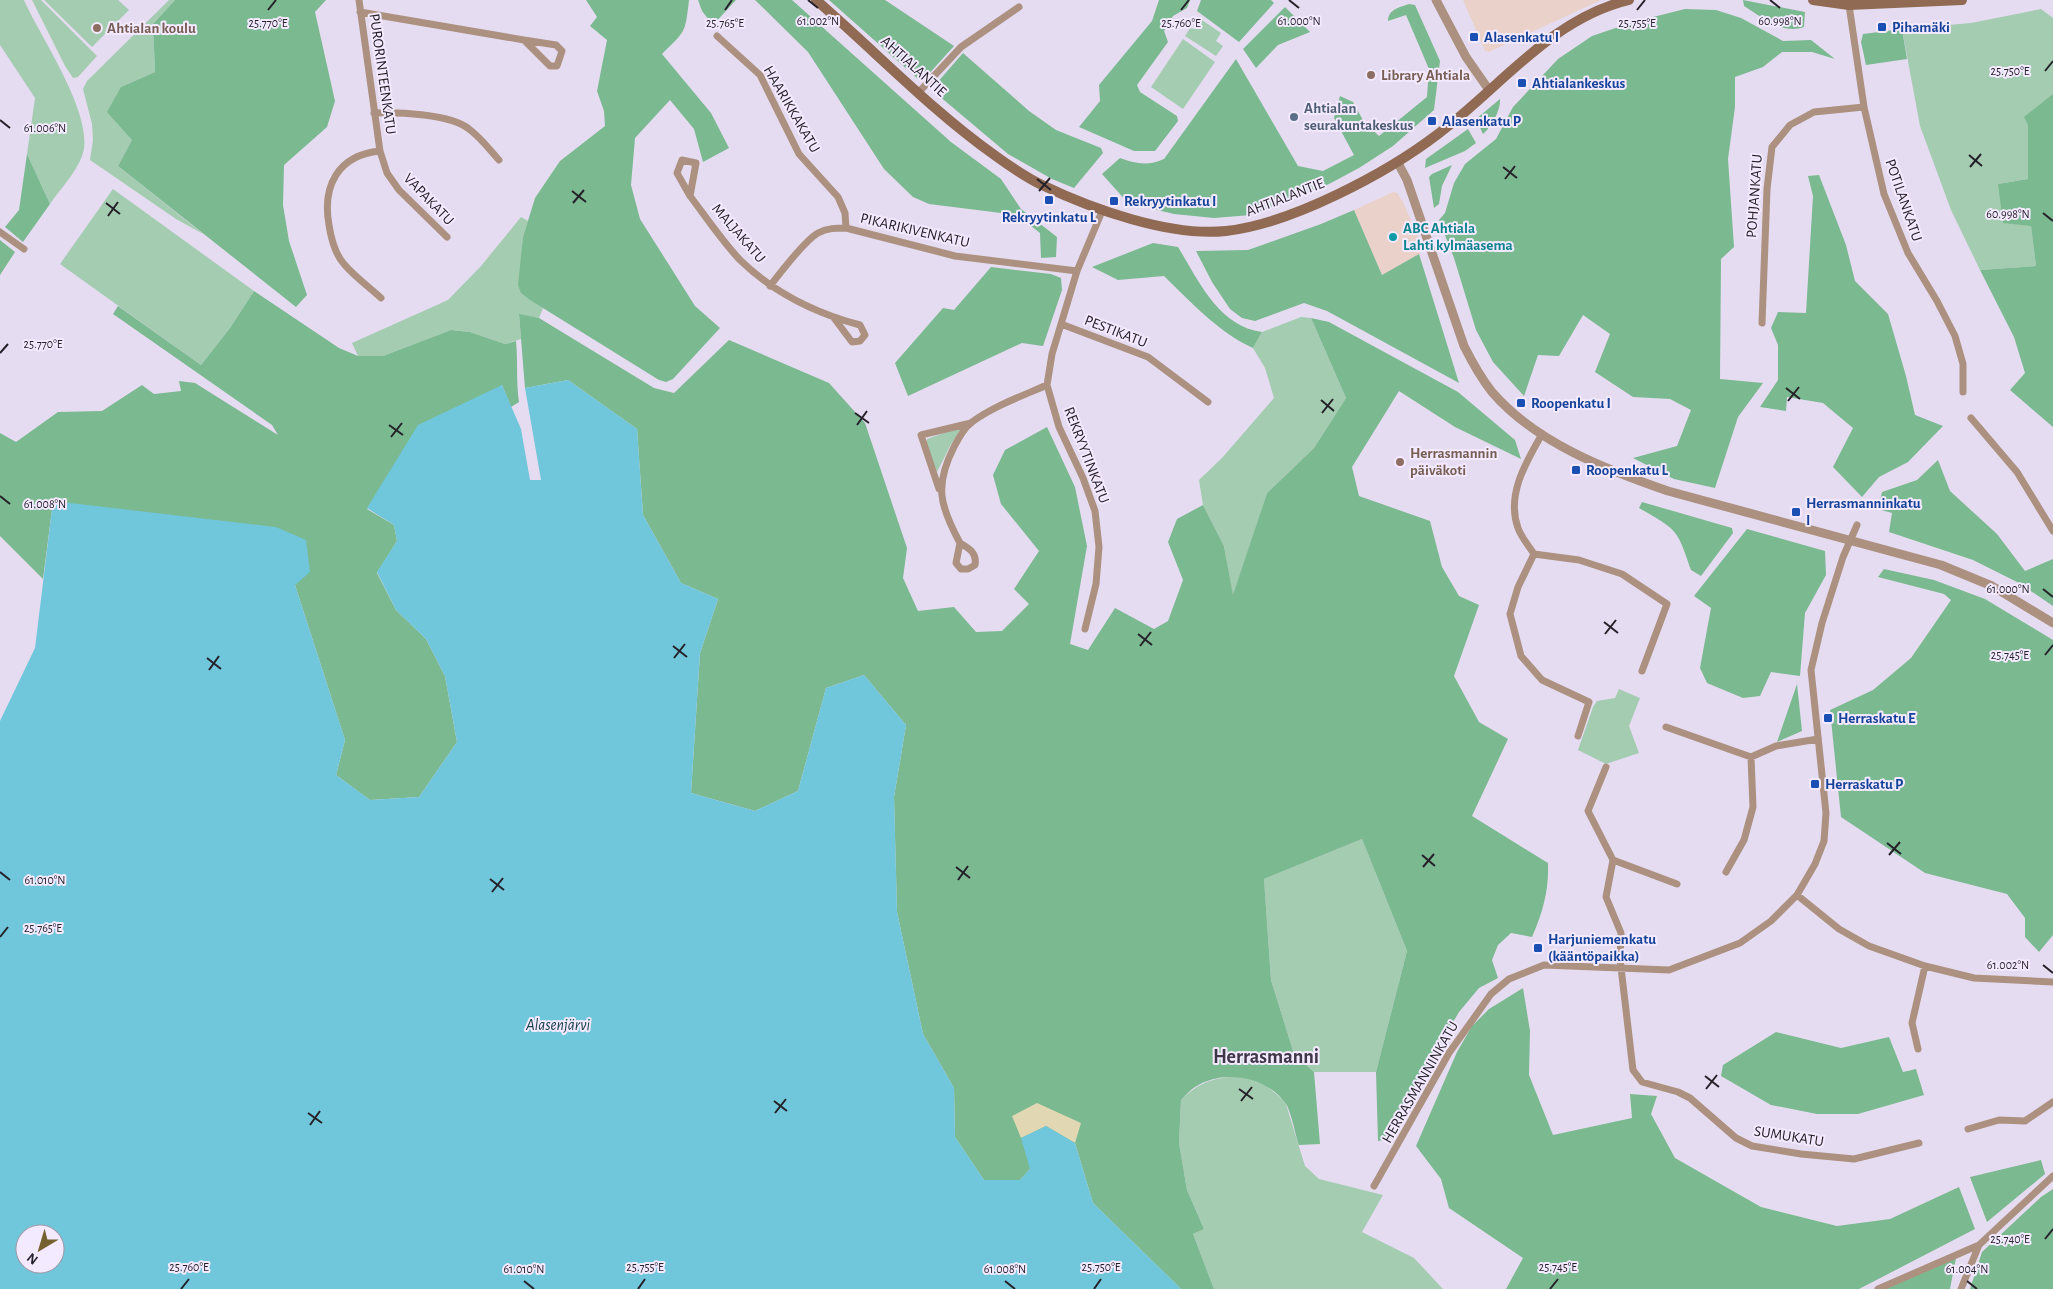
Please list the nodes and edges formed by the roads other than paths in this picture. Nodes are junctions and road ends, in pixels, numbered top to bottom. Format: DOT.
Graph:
graph roads {
  1 [pos="359,0"];
  2 [pos="816,0"];
  3 [pos="1436,0"];
  4 [pos="1629,0"];
  5 [pos="1813,0"];
  6 [pos="1962,0"];
  7 [pos="1945,1"];
  8 [pos="1849,5"];
  9 [pos="1020,7"];
  10 [pos="360,12"];
  11 [pos="717,36"];
  12 [pos="524,40"];
  13 [pos="1489,90"];
  14 [pos="919,92"];
  15 [pos="1864,107"];
  16 [pos="374,113"];
  17 [pos="380,151"];
  18 [pos="499,160"];
  19 [pos="1398,163"];
  20 [pos="690,196"];
  21 [pos="1103,209"];
  22 [pos="846,228"];
  23 [pos="0,232"];
  24 [pos="448,237"];
  25 [pos="24,249"];
  26 [pos="1077,271"];
  27 [pos="770,286"];
  28 [pos="381,298"];
  29 [pos="834,318"];
  30 [pos="1762,323"];
  31 [pos="1061,324"];
  32 [pos="1047,385"];
  33 [pos="1963,392"];
  34 [pos="1208,402"];
  35 [pos="1971,418"];
  36 [pos="971,423"];
  37 [pos="1542,434"];
  38 [pos="940,492"];
  39 [pos="1856,525"];
  40 [pos="2053,530"];
  41 [pos="1850,541"];
  42 [pos="960,543"];
  43 [pos="1534,554"];
  44 [pos="2053,623"];
  45 [pos="1085,629"];
  46 [pos="1642,671"];
  47 [pos="1666,726"];
  48 [pos="1578,736"];
  49 [pos="1818,739"];
  50 [pos="1751,757"];
  51 [pos="1606,767"];
  52 [pos="1613,860"];
  53 [pos="1726,872"];
  54 [pos="1677,884"];
  55 [pos="1797,895"];
  56 [pos="1925,966"];
  57 [pos="1622,970"];
  58 [pos="2053,982"];
  59 [pos="1918,1049"];
  60 [pos="2053,1102"];
  61 [pos="1968,1129"];
  62 [pos="1919,1143"];
  63 [pos="2053,1176"];
  64 [pos="1374,1186"];
  65 [pos="1979,1245"];
  66 [pos="1878,1289"];
  67 [pos="1961,1289"];
  1 -- 10 [label="street, PURORINTEENKATU"];
  2 -- 14 [label="main road, AHTIALANTIE"];
  3 -- 13 [label="street"];
  4 -- 13 [label="main road, AHTIALANTIE"];
  5 -- 8 [label="main road"];
  6 -- 7 [label="main road"];
  7 -- 8 [label="main road"];
  8 -- 15 [label="street, POTILANKATU"];
  9 -- 14 [label="street"];
  10 -- 12 [label="street"];
  10 -- 16 [label="street, PURORINTEENKATU"];
  11 -- 22 [label="street, HAARIKKAKATU"];
  12 -- 12 [label="street"];
  13 -- 19 [label="main road, AHTIALANTIE"];
  14 -- 21 [label="main road, AHTIALANTIE"];
  15 -- 30 [label="street, POHJANKATU"];
  15 -- 33 [label="street, POTILANKATU"];
  16 -- 17 [label="street, PURORINTEENKATU"];
  16 -- 18 [label="street"];
  17 -- 24 [label="street, VAPAKATU"];
  17 -- 28 [label="street"];
  19 -- 21 [label="main road, AHTIALANTIE"];
  19 -- 37 [label="street"];
  20 -- 20 [label="street, MALJAKATU"];
  20 -- 27 [label="street, MALJAKATU"];
  21 -- 26 [label="street, REKRYYTINKATU"];
  22 -- 26 [label="street, PIKARIKIVENKATU"];
  22 -- 27 [label="street, PIKARIKIVENKATU"];
  23 -- 25 [label="street"];
  26 -- 31 [label="street, REKRYYTINKATU"];
  27 -- 29 [label="street, MALJAKATU"];
  31 -- 32 [label="street, REKRYYTINKATU"];
  31 -- 34 [label="street, PESTIKATU"];
  32 -- 36 [label="street"];
  32 -- 45 [label="street, REKRYYTINKATU"];
  35 -- 40 [label="street"];
  36 -- 38 [label="street"];
  36 -- 38 [label="street"];
  37 -- 41 [label="street"];
  37 -- 43 [label="street"];
  38 -- 42 [label="street"];
  39 -- 41 [label="street, HERRASMANNINKATU"];
  41 -- 44 [label="street"];
  41 -- 49 [label="street, HERRASMANNINKATU"];
  43 -- 46 [label="street"];
  43 -- 48 [label="street"];
  47 -- 50 [label="street"];
  49 -- 50 [label="street"];
  49 -- 55 [label="street, HERRASMANNINKATU"];
  50 -- 53 [label="street"];
  51 -- 52 [label="street"];
  52 -- 54 [label="street"];
  52 -- 57 [label="street"];
  55 -- 56 [label="street"];
  55 -- 57 [label="street, HERRASMANNINKATU"];
  56 -- 58 [label="street"];
  56 -- 59 [label="street"];
  57 -- 62 [label="street, SUMUKATU"];
  57 -- 64 [label="street, HERRASMANNINKATU"];
  60 -- 61 [label="street"];
  63 -- 65 [label="street"];
  65 -- 66 [label="street"];
  65 -- 67 [label="street"];
}
